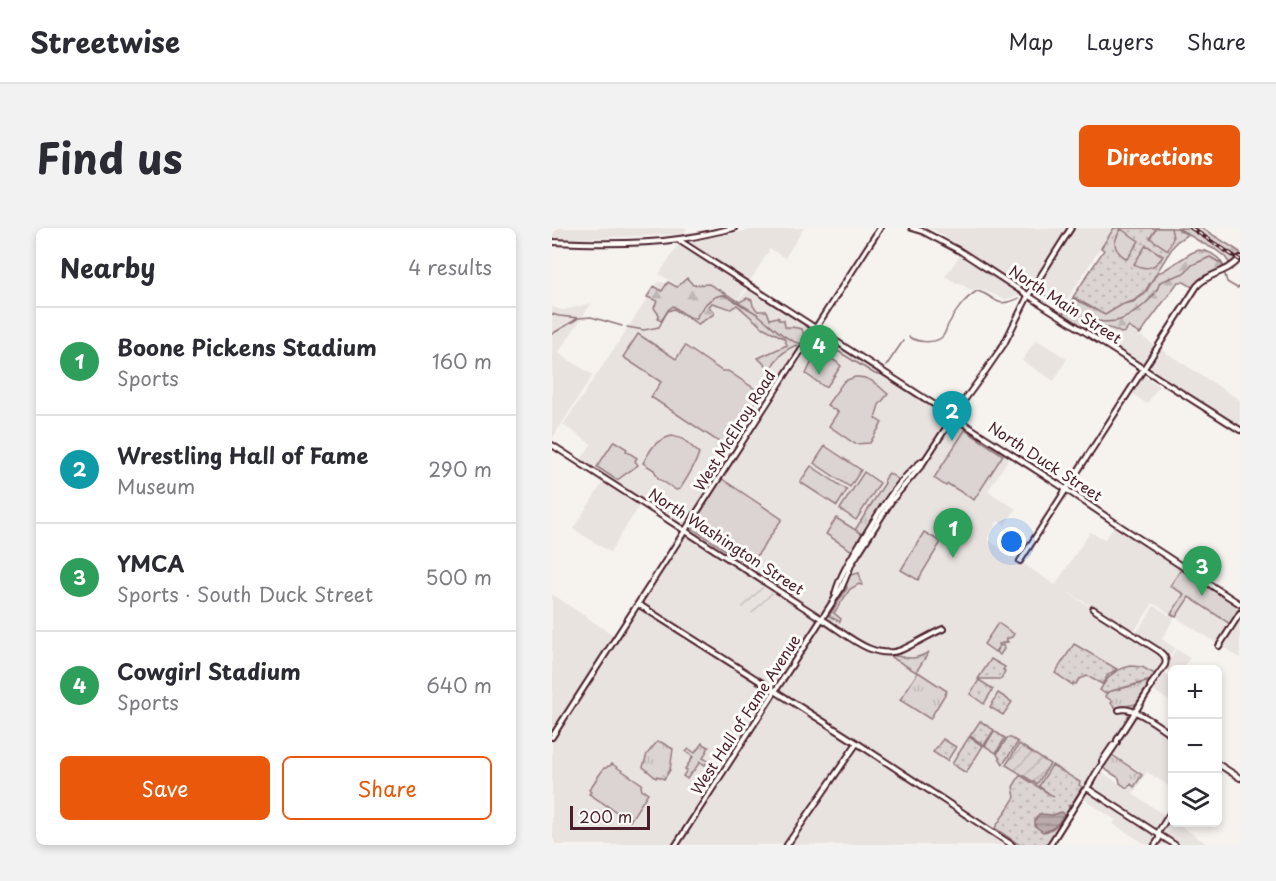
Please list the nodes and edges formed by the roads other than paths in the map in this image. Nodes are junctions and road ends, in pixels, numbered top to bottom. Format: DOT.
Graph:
graph roads {
  1 [pos="734,228"];
  2 [pos="880,228"];
  3 [pos="912,228"];
  4 [pos="1071,228"];
  5 [pos="680,241"];
  6 [pos="552,243"];
  7 [pos="1240,258"];
  8 [pos="1028,296"];
  9 [pos="815,327"];
  10 [pos="1144,369"];
  11 [pos="953,417"];
  12 [pos="1240,430"];
  13 [pos="552,445"];
  14 [pos="1066,489"];
  15 [pos="686,530"];
  16 [pos="1020,561"];
  17 [pos="638,604"];
  18 [pos="1240,604"];
  19 [pos="1094,609"];
  20 [pos="1240,613"];
  21 [pos="822,619"];
  22 [pos="943,629"];
  23 [pos="1219,646"];
  24 [pos="776,692"];
  25 [pos="1119,710"];
  26 [pos="1135,712"];
  27 [pos="1168,732"];
  28 [pos="552,737"];
  29 [pos="857,743"];
  30 [pos="1222,767"];
  31 [pos="1240,778"];
  32 [pos="1086,789"];
  33 [pos="1168,818"];
  34 [pos="1159,835"];
  35 [pos="676,845"];
  36 [pos="787,845"];
  37 [pos="1012,845"];
  38 [pos="1050,845"];
  39 [pos="1155,845"];
  40 [pos="1175,845"];
  1 -- 6 [label="main road"];
  2 -- 9 [label="main road, West McElroy Road"];
  3 -- 8 [label="main road, North Main Street"];
  4 -- 8 [label="main road, West Hall of Fame Avenue"];
  5 -- 9 [label="main road, North Duck Street"];
  7 -- 10 [label="main road"];
  8 -- 10 [label="main road, North Main Street"];
  8 -- 11 [label="main road, West Hall of Fame Avenue"];
  9 -- 11 [label="main road, North Duck Street"];
  9 -- 15 [label="main road, West McElroy Road"];
  10 -- 12 [label="main road, North Main Street"];
  10 -- 14 [label="main road"];
  11 -- 14 [label="main road, North Duck Street"];
  11 -- 21 [label="main road, West Hall of Fame Avenue"];
  13 -- 15 [label="main road, North Washington Street"];
  14 -- 16 [label="main road"];
  14 -- 18 [label="main road, North Duck Street"];
  15 -- 17 [label="main road, West McElroy Road"];
  15 -- 21 [label="main road, North Washington Street"];
  17 -- 24 [label="main road"];
  17 -- 28 [label="main road, West McElroy Road"];
  19 -- 26 [label="main road"];
  20 -- 23 [label="main road"];
  21 -- 22 [label="main road, North Washington Street"];
  21 -- 24 [label="main road, West Hall of Fame Avenue"];
  24 -- 29 [label="main road"];
  24 -- 35 [label="main road, West Hall of Fame Avenue"];
  25 -- 26 [label="main road"];
  26 -- 27 [label="main road"];
  26 -- 32 [label="main road"];
  29 -- 36 [label="main road"];
  29 -- 37 [label="main road"];
  30 -- 31 [label="main road"];
  32 -- 34 [label="main road"];
  32 -- 38 [label="main road"];
  33 -- 34 [label="main road"];
  34 -- 39 [label="main road"];
  34 -- 40 [label="main road"];
}
